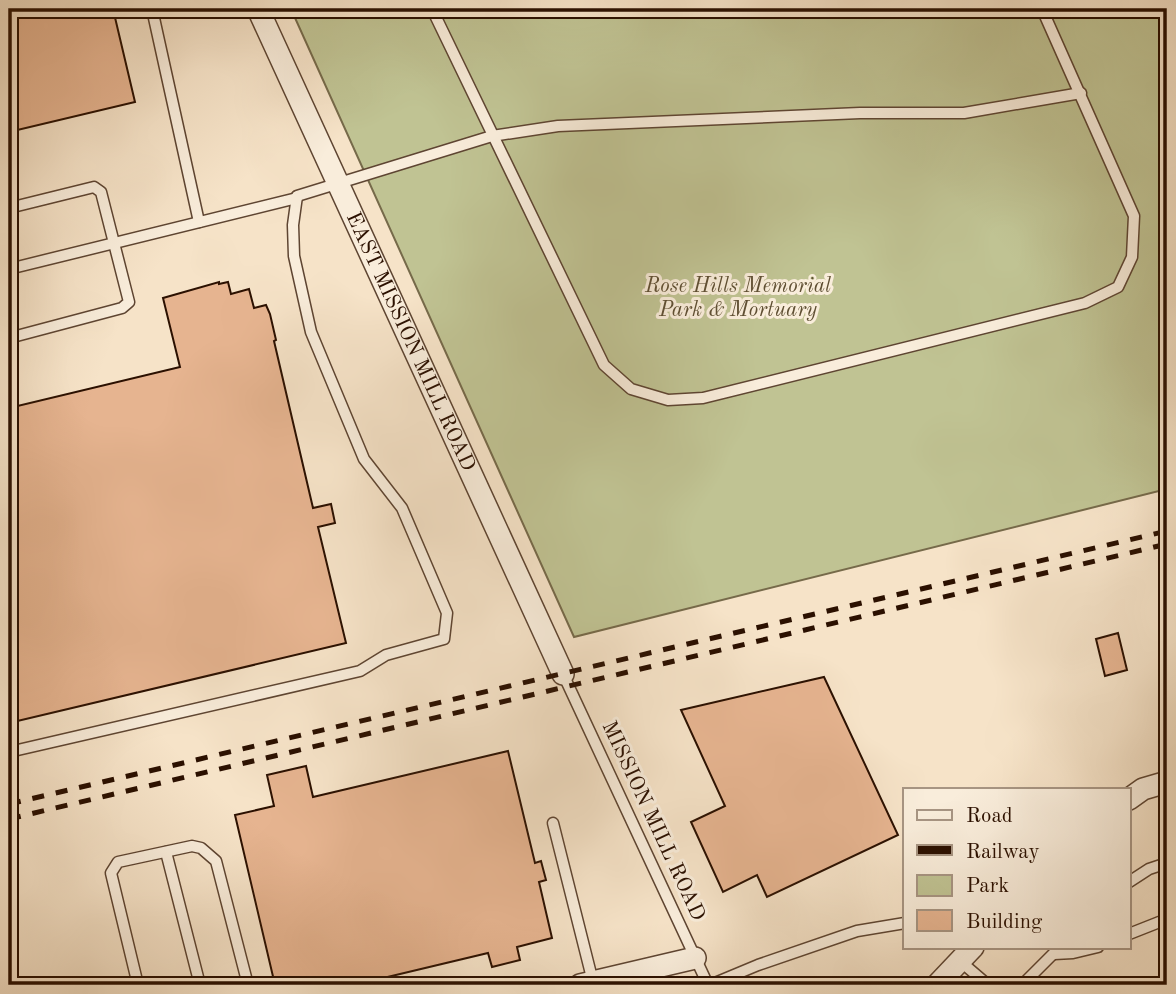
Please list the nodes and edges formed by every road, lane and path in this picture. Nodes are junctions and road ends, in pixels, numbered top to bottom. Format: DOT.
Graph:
graph roads {
  1 [pos="152,9"];
  2 [pos="258,9"];
  3 [pos="432,9"];
  4 [pos="1042,9"];
  5 [pos="1081,93"];
  6 [pos="492,136"];
  7 [pos="338,183"];
  8 [pos="297,198"];
  9 [pos="9,208"];
  10 [pos="199,222"];
  11 [pos="114,243"];
  12 [pos="9,269"];
  13 [pos="9,338"];
  14 [pos="562,674"];
  15 [pos="9,752"];
  16 [pos="1167,782"];
  17 [pos="1130,798"];
  18 [pos="553,823"];
  19 [pos="166,852"];
  20 [pos="1167,863"];
  21 [pos="1130,881"];
  22 [pos="1167,919"];
  23 [pos="903,923"];
  24 [pos="1130,934"];
  25 [pos="1094,948"];
  26 [pos="1057,950"];
  27 [pos="969,951"];
  28 [pos="695,958"];
  29 [pos="247,983"];
  30 [pos="586,984"];
  31 [pos="138,985"];
  32 [pos="200,985"];
  33 [pos="232,985"];
  34 [pos="709,985"];
  35 [pos="937,985"];
  36 [pos="988,985"];
  37 [pos="1022,985"];
  1 -- 10 [label="lane"];
  2 -- 7 [label="street, EAST MISSION MILL ROAD"];
  3 -- 6 [label="lane"];
  4 -- 5 [label="lane"];
  5 -- 6 [label="lane"];
  5 -- 6 [label="lane"];
  6 -- 7 [label="lane"];
  7 -- 8 [label="lane"];
  7 -- 14 [label="street, EAST MISSION MILL ROAD"];
  8 -- 10 [label="lane"];
  8 -- 15 [label="lane"];
  9 -- 11 [label="lane"];
  10 -- 11 [label="lane"];
  11 -- 12 [label="lane"];
  11 -- 13 [label="lane"];
  14 -- 28 [label="lane, MISSION MILL ROAD"];
  16 -- 17 [label="street"];
  18 -- 30 [label="lane"];
  19 -- 29 [label="lane"];
  19 -- 31 [label="lane"];
  19 -- 32 [label="lane"];
  20 -- 21 [label="lane"];
  22 -- 24 [label="lane"];
  23 -- 34 [label="lane"];
  25 -- 26 [label="lane"];
  26 -- 37 [label="lane"];
  27 -- 35 [label="street"];
  27 -- 36 [label="lane"];
  28 -- 30 [label="street"];
  28 -- 34 [label="lane, MISSION MILL ROAD"];
  29 -- 33 [label="lane"];
}
